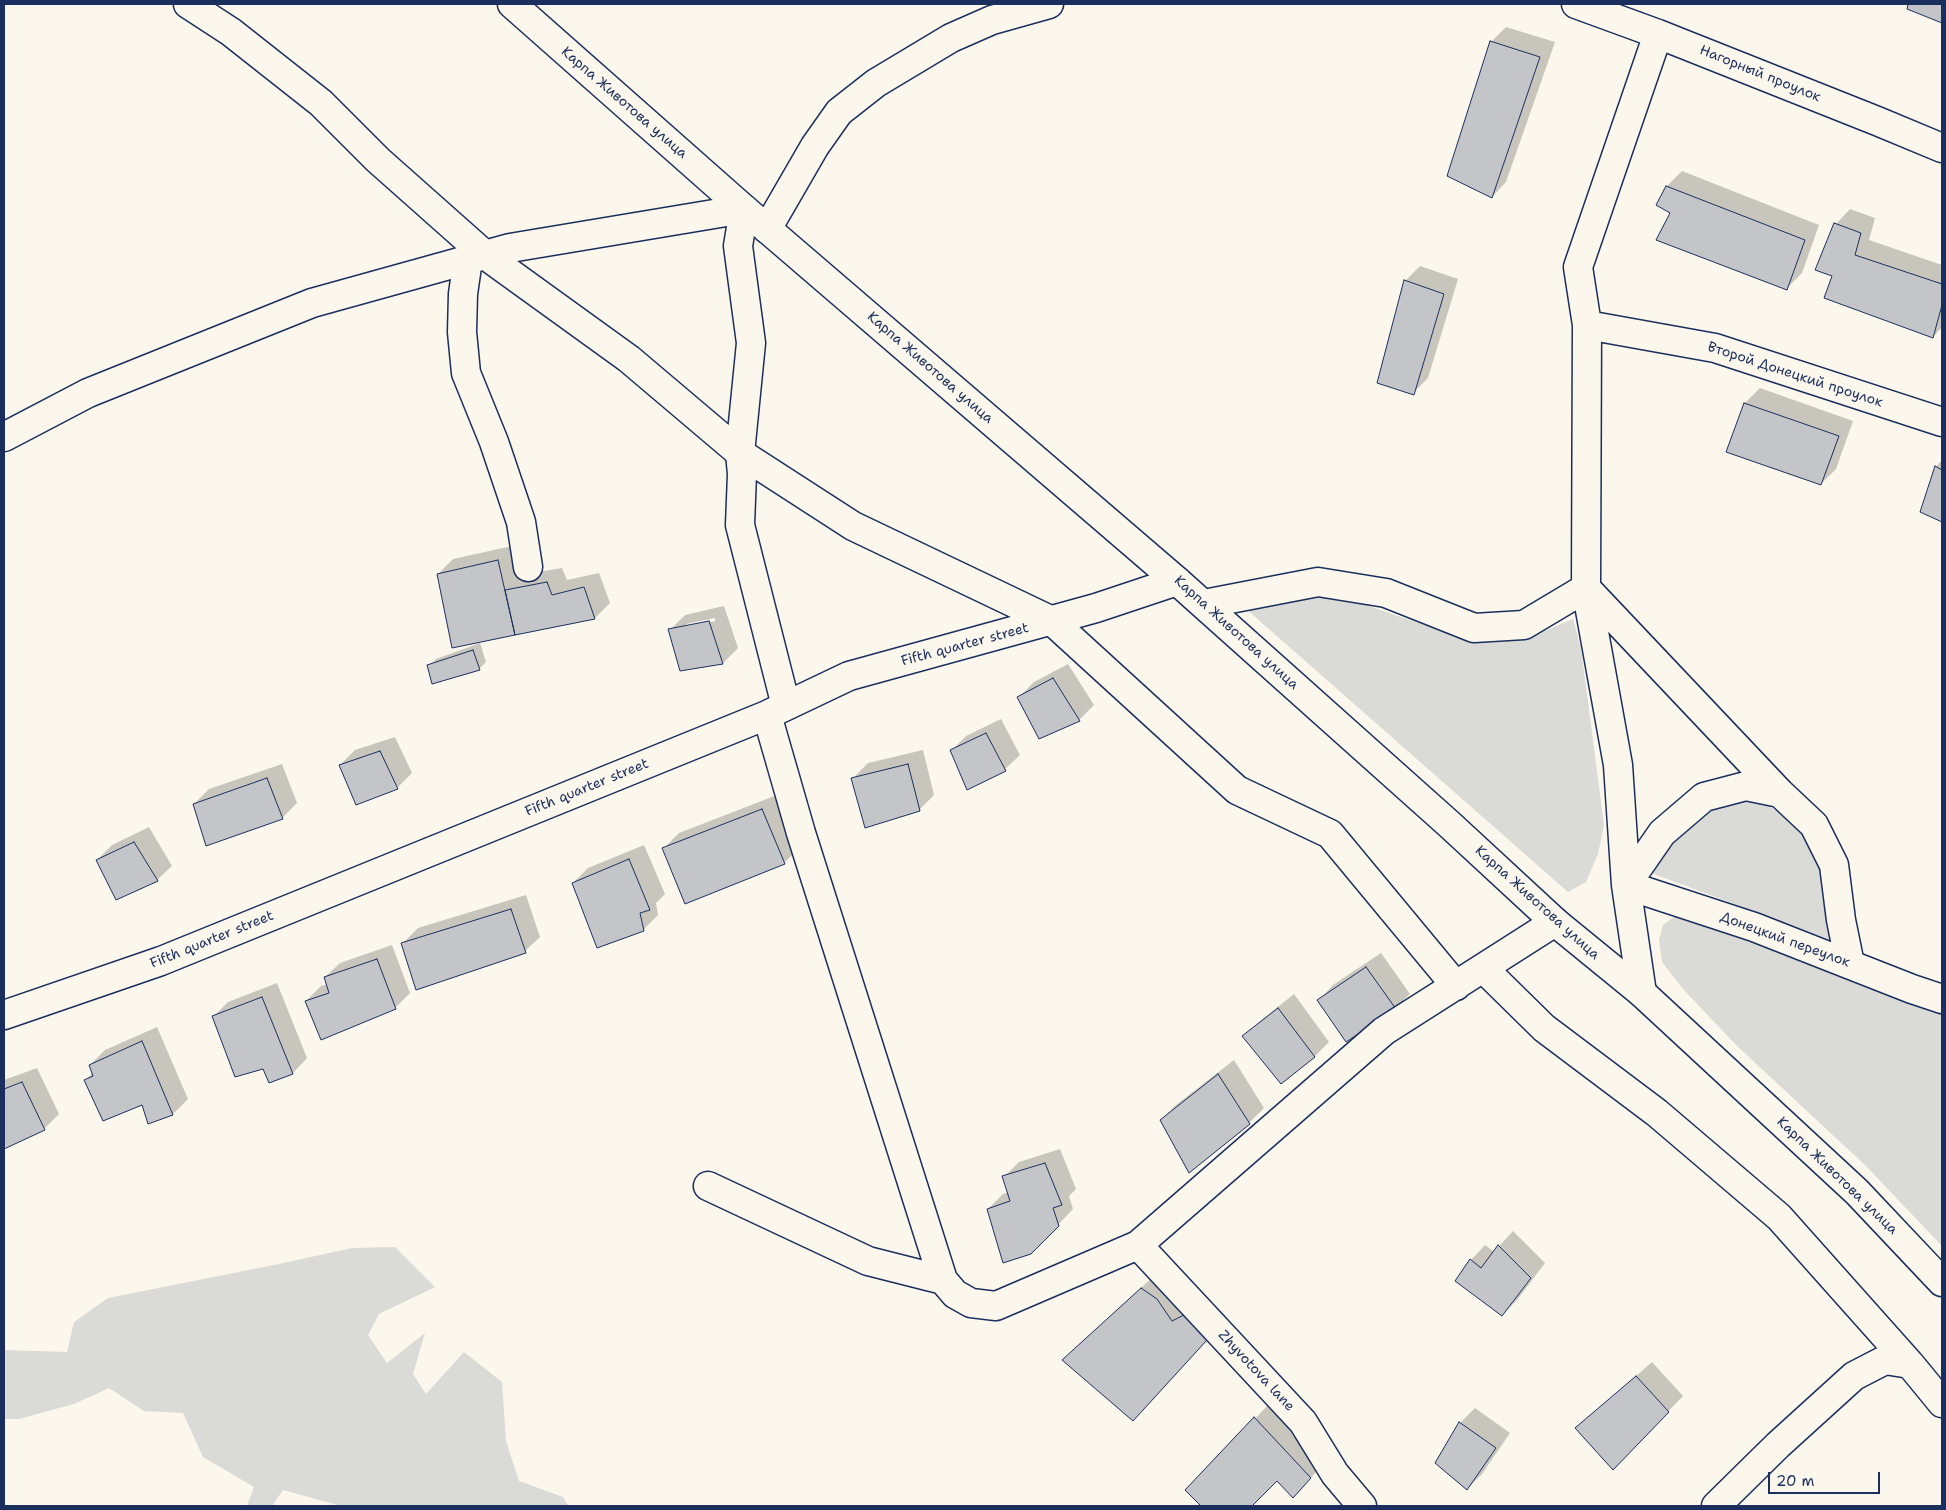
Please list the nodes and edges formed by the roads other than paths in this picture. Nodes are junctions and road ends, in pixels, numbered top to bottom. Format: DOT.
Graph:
graph roads {
  1 [pos="188,4"];
  2 [pos="512,4"];
  3 [pos="1049,4"];
  4 [pos="1576,4"];
  5 [pos="1658,34"];
  6 [pos="1942,148"];
  7 [pos="744,209"];
  8 [pos="767,229"];
  9 [pos="476,257"];
  10 [pos="1587,325"];
  11 [pos="1942,422"];
  12 [pos="4,437"];
  13 [pos="740,453"];
  14 [pos="528,567"];
  15 [pos="1177,580"];
  16 [pos="1586,588"];
  17 [pos="1204,604"];
  18 [pos="1052,621"];
  19 [pos="777,710"];
  20 [pos="1780,793"];
  21 [pos="1626,885"];
  22 [pos="1556,922"];
  23 [pos="1850,964"];
  24 [pos="1483,968"];
  25 [pos="1456,986"];
  26 [pos="1642,993"];
  27 [pos="1942,1000"];
  28 [pos="4,1015"];
  29 [pos="708,1186"];
  30 [pos="1138,1245"];
  31 [pos="942,1280"];
  32 [pos="1942,1282"];
  33 [pos="1910,1364"];
  34 [pos="1942,1403"];
  35 [pos="1362,1506"];
  36 [pos="1716,1506"];
  1 -- 9 [label="street"];
  2 -- 7 [label="street, Карпа Животова улица"];
  3 -- 8 [label="street"];
  4 -- 5 [label="street, Нагорный проулок"];
  5 -- 6 [label="street, Нагорный проулок"];
  5 -- 10 [label="street"];
  7 -- 8 [label="street, Карпа Животова улица"];
  7 -- 9 [label="street"];
  7 -- 13 [label="street"];
  8 -- 15 [label="street, Карпа Животова улица"];
  9 -- 12 [label="street"];
  9 -- 13 [label="street"];
  9 -- 14 [label="street"];
  10 -- 11 [label="street, Второй Донецкий проулок"];
  10 -- 16 [label="street"];
  13 -- 18 [label="street"];
  13 -- 19 [label="street"];
  15 -- 17 [label="street, Карпа Животова улица"];
  15 -- 18 [label="street, Fifth quarter street"];
  16 -- 17 [label="street"];
  16 -- 20 [label="street"];
  16 -- 21 [label="street"];
  17 -- 22 [label="street, Карпа Животова улица"];
  18 -- 19 [label="street, Fifth quarter street"];
  18 -- 25 [label="street"];
  19 -- 28 [label="street, Fifth quarter street"];
  19 -- 31 [label="street"];
  20 -- 21 [label="street"];
  20 -- 23 [label="street"];
  21 -- 23 [label="street, Донецкий переулок"];
  21 -- 26 [label="street"];
  22 -- 24 [label="street"];
  22 -- 26 [label="street, Карпа Животова улица"];
  23 -- 27 [label="street, Донецкий переулок"];
  24 -- 25 [label="street"];
  24 -- 33 [label="street"];
  25 -- 30 [label="street"];
  26 -- 32 [label="street, Карпа Животова улица"];
  29 -- 31 [label="street"];
  30 -- 31 [label="street"];
  30 -- 35 [label="street, Zhyvotova lane"];
  33 -- 34 [label="street"];
  33 -- 36 [label="street"];
}
